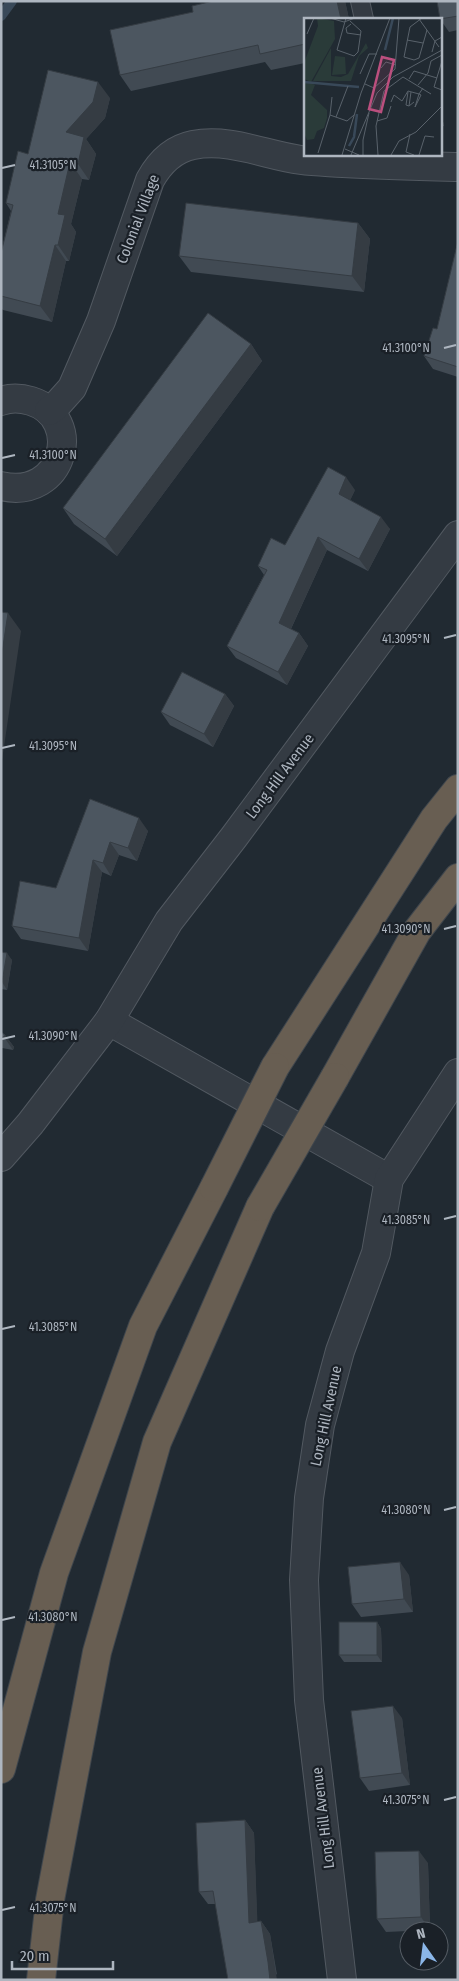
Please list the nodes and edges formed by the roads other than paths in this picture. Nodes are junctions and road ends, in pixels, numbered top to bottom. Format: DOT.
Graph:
graph roads {
  1 [pos="360,1"];
  2 [pos="364,18"];
  3 [pos="368,159"];
  4 [pos="458,167"];
  5 [pos="1,401"];
  6 [pos="49,411"];
  7 [pos="1,486"];
  8 [pos="458,535"];
  9 [pos="458,789"];
  10 [pos="458,878"];
  11 [pos="109,1021"];
  12 [pos="458,1073"];
  13 [pos="1,1158"];
  14 [pos="389,1179"];
  15 [pos="1,1769"];
  16 [pos="50,1900"];
  17 [pos="41,1980"];
  18 [pos="48,1980"];
  19 [pos="342,1980"];
  1 -- 2 [label="lane"];
  3 -- 4 [label="street, Colonial Village"];
  3 -- 6 [label="street, Colonial Village"];
  5 -- 6 [label="street"];
  6 -- 7 [label="street"];
  8 -- 11 [label="street, Long Hill Avenue"];
  9 -- 15 [label="highway, bridge"];
  10 -- 16 [label="highway, bridge"];
  11 -- 13 [label="street, Long Hill Avenue"];
  11 -- 14 [label="street"];
  12 -- 14 [label="street"];
  14 -- 19 [label="street, Long Hill Avenue"];
  16 -- 17 [label="highway"];
  16 -- 18 [label="highway"];
}
